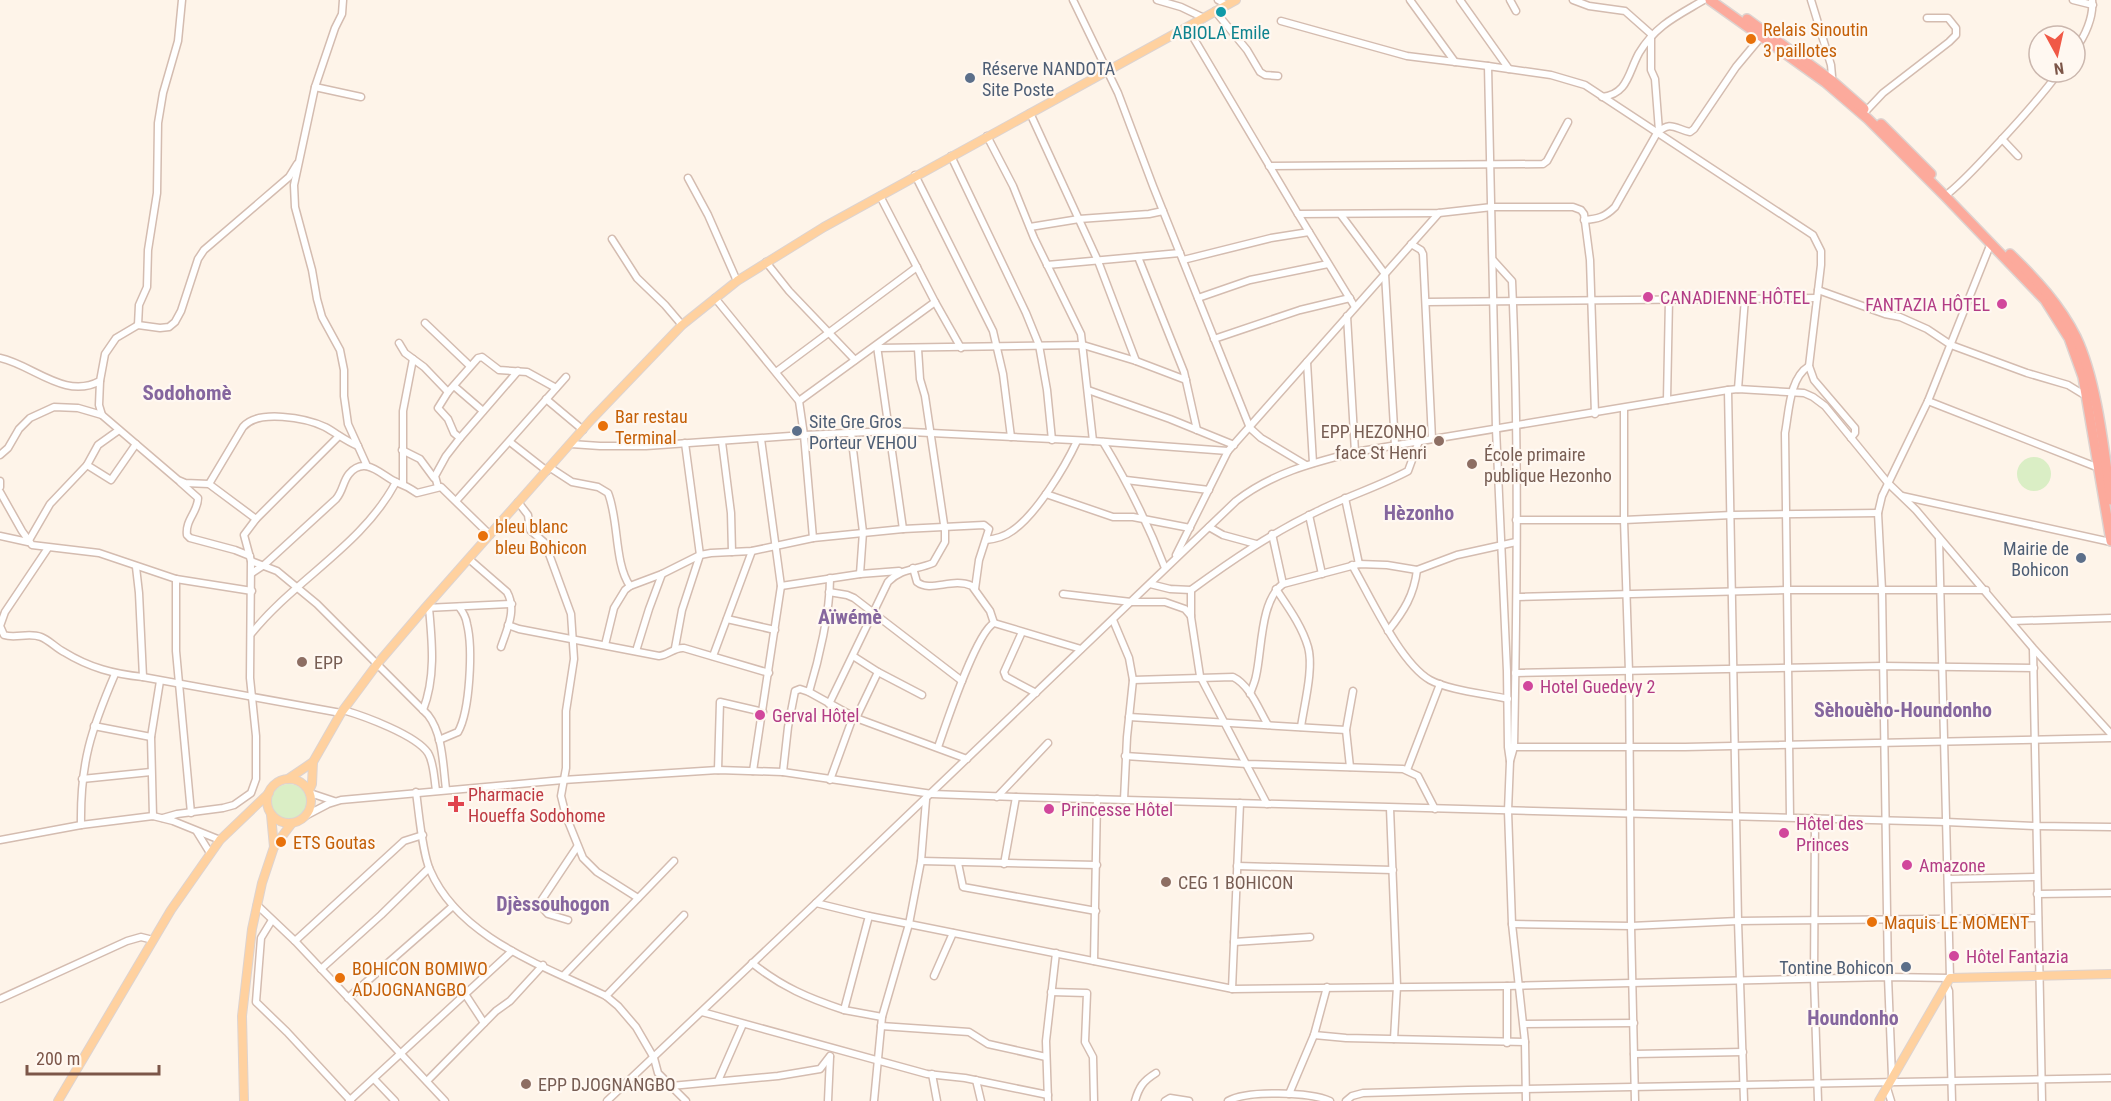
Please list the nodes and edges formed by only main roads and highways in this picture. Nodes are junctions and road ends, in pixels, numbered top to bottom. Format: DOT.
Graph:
graph roads {
  1 [pos="1236,0"];
  2 [pos="1710,0"];
  3 [pos="1720,0"];
  4 [pos="1830,82"];
  5 [pos="1947,194"];
  6 [pos="2020,268"];
  7 [pos="2091,398"];
  8 [pos="2111,500"];
  9 [pos="2111,542"];
  10 [pos="313,762"];
  11 [pos="288,779"];
  12 [pos="310,792"];
  13 [pos="269,793"];
  14 [pos="250,811"];
  15 [pos="271,814"];
  16 [pos="292,824"];
  17 [pos="273,847"];
  18 [pos="2111,974"];
  19 [pos="58,1101"];
  20 [pos="244,1101"];
  21 [pos="1879,1101"];
  1 -- 10 [label="main road"];
  2 -- 4 [label="highway"];
  3 -- 4 [label="highway"];
  4 -- 5 [label="highway"];
  4 -- 5 [label="highway"];
  5 -- 6 [label="highway"];
  5 -- 6 [label="highway"];
  6 -- 7 [label="highway"];
  7 -- 8 [label="highway"];
  7 -- 9 [label="highway"];
  10 -- 11 [label="main road"];
  10 -- 12 [label="main road"];
  11 -- 12 [label="main road"];
  11 -- 13 [label="main road"];
  12 -- 16 [label="main road"];
  13 -- 14 [label="main road"];
  13 -- 15 [label="main road"];
  14 -- 15 [label="main road"];
  14 -- 19 [label="main road"];
  15 -- 16 [label="main road"];
  15 -- 17 [label="main road"];
  16 -- 17 [label="main road"];
  17 -- 20 [label="main road"];
  18 -- 21 [label="main road"];
}
